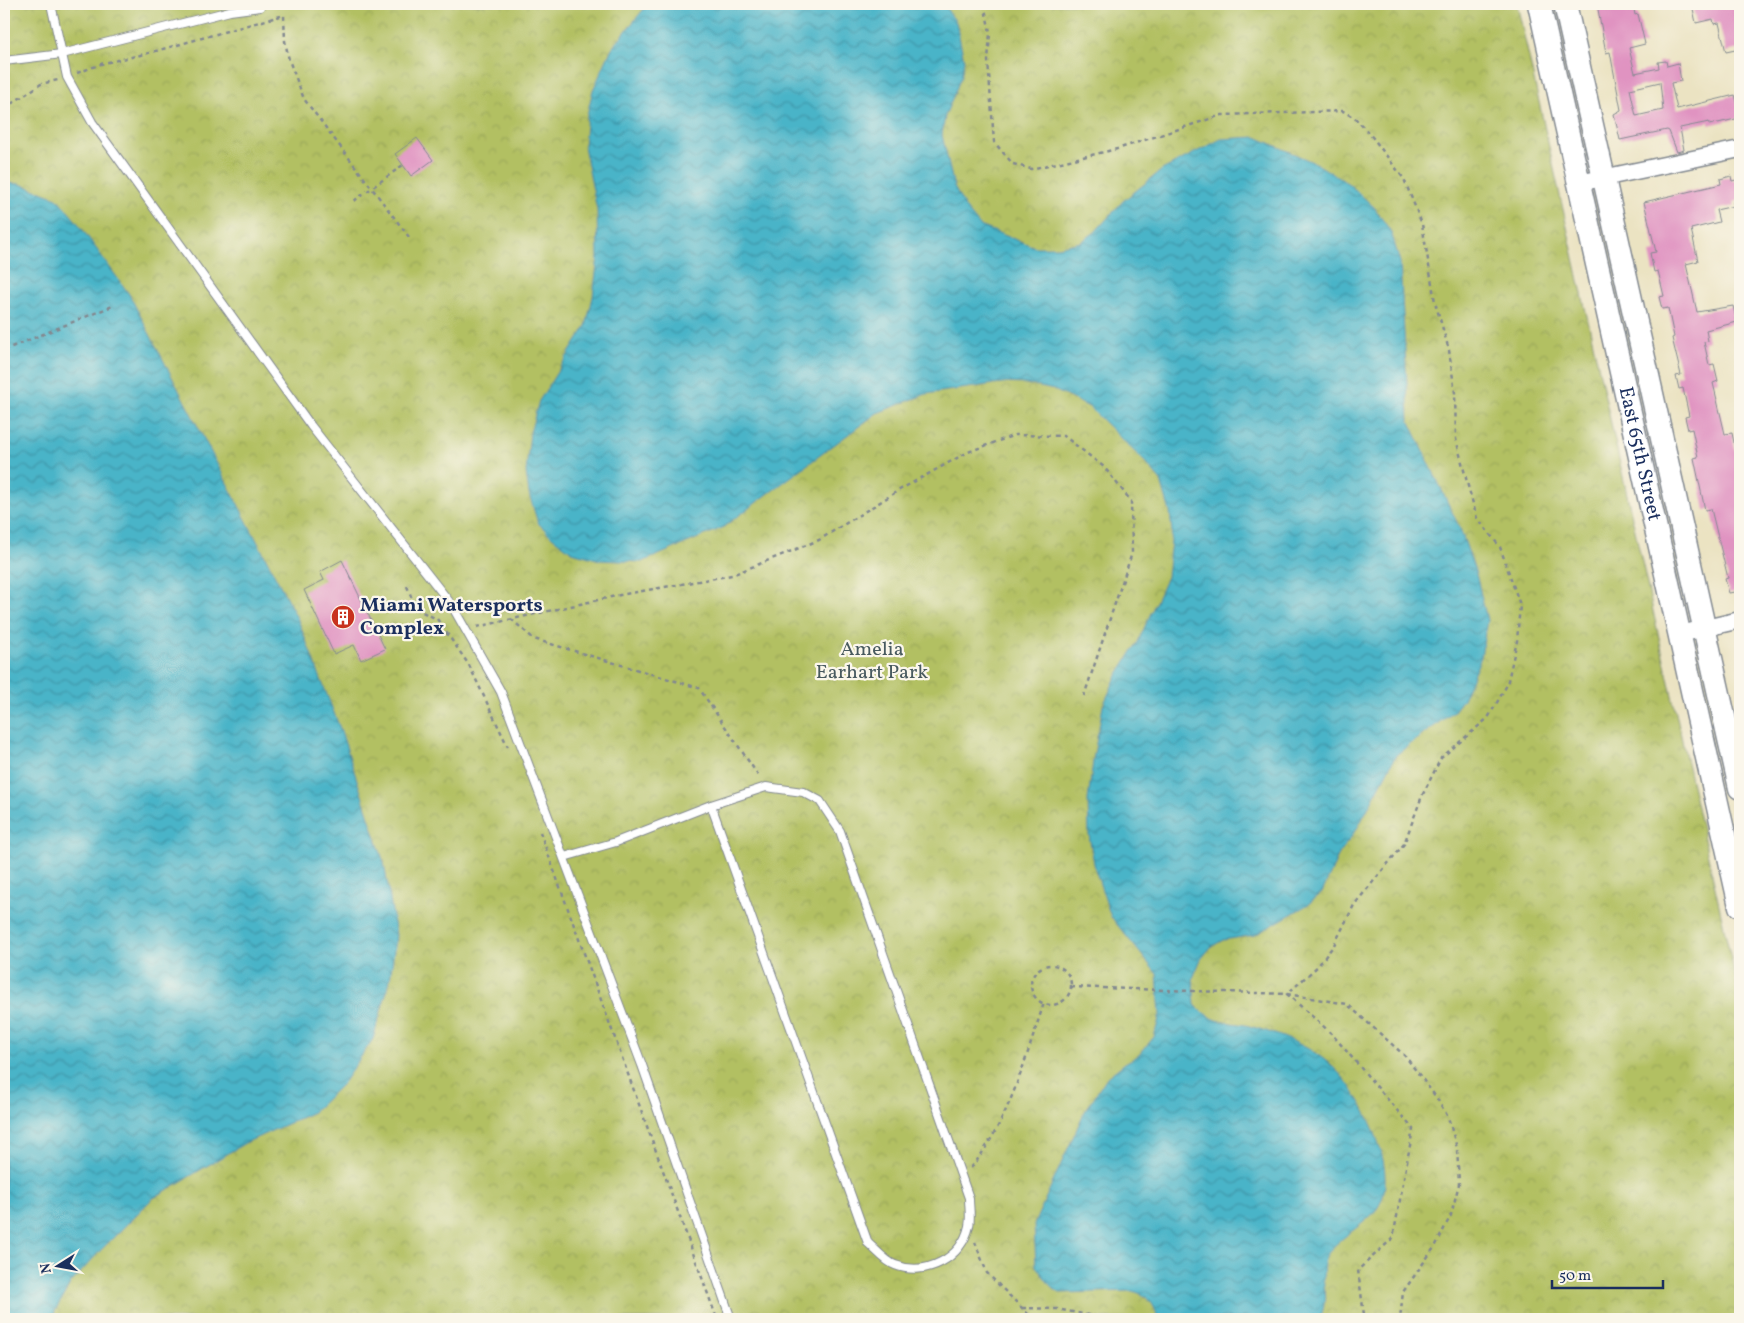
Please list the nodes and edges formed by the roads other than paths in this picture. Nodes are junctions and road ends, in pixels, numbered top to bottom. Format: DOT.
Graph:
graph roads {
  1 [pos="51,4"];
  2 [pos="1539,4"];
  3 [pos="1565,4"];
  4 [pos="260,7"];
  5 [pos="62,54"];
  6 [pos="4,62"];
  7 [pos="1740,149"];
  8 [pos="1604,178"];
  9 [pos="1579,183"];
  10 [pos="1740,620"];
  11 [pos="1704,628"];
  12 [pos="1680,634"];
  13 [pos="1740,788"];
  14 [pos="711,805"];
  15 [pos="564,857"];
  16 [pos="1740,906"];
  17 [pos="731,1319"];
  1 -- 5 [label="lane"];
  2 -- 9 [label="main road, East 65th Street"];
  3 -- 8 [label="main road, East 65th Street"];
  4 -- 5 [label="lane"];
  5 -- 6 [label="lane"];
  5 -- 15 [label="lane"];
  7 -- 8 [label="street"];
  8 -- 9 [label="street"];
  8 -- 11 [label="main road, East 65th Street"];
  9 -- 12 [label="main road, East 65th Street"];
  10 -- 11 [label="street"];
  11 -- 12 [label="street"];
  11 -- 13 [label="main road, East 65th Street"];
  12 -- 16 [label="main road, East 65th Street"];
  14 -- 14 [label="lane"];
  14 -- 15 [label="lane"];
  15 -- 17 [label="lane"];
}
